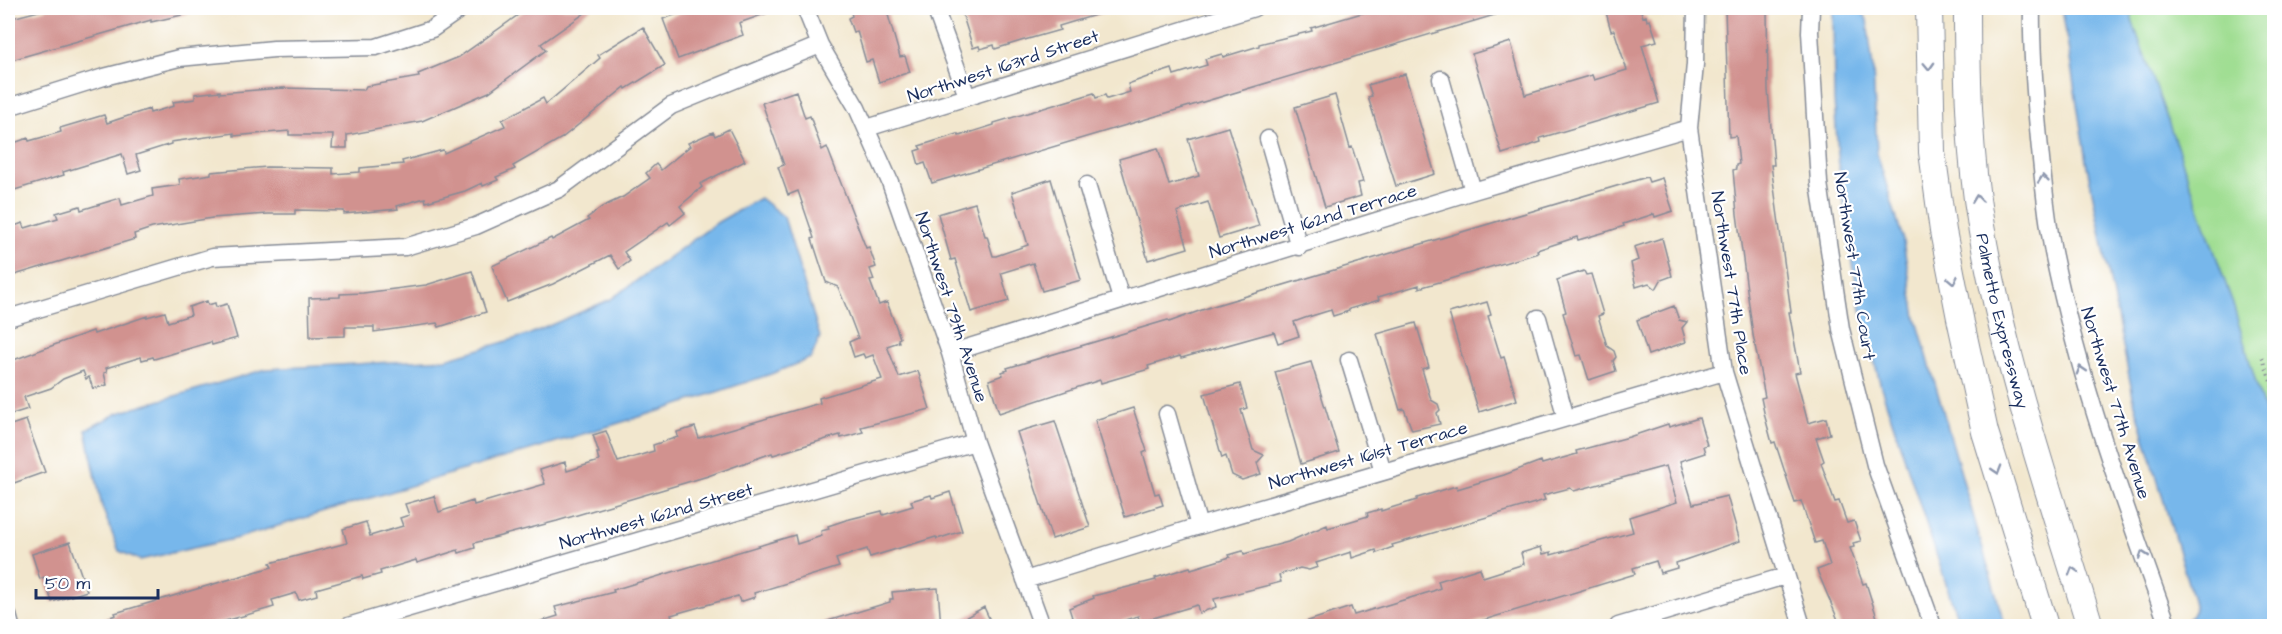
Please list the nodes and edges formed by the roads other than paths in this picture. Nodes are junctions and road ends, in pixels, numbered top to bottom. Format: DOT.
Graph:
graph roads {
  1 [pos="462,8"];
  2 [pos="805,8"];
  3 [pos="935,8"];
  4 [pos="1254,8"];
  5 [pos="1696,8"];
  6 [pos="1811,8"];
  7 [pos="1929,8"];
  8 [pos="1967,8"];
  9 [pos="2032,8"];
  10 [pos="820,45"];
  11 [pos="1441,79"];
  12 [pos="967,96"];
  13 [pos="8,107"];
  14 [pos="867,128"];
  15 [pos="1689,128"];
  16 [pos="1268,139"];
  17 [pos="1087,185"];
  18 [pos="1473,191"];
  19 [pos="1299,246"];
  20 [pos="1121,299"];
  21 [pos="8,318"];
  22 [pos="1538,318"];
  23 [pos="950,352"];
  24 [pos="1349,360"];
  25 [pos="1724,372"];
  26 [pos="1167,414"];
  27 [pos="1566,417"];
  28 [pos="975,442"];
  29 [pos="1383,471"];
  30 [pos="1198,526"];
  31 [pos="1785,576"];
  32 [pos="1025,580"];
  33 [pos="8,615"];
  34 [pos="11,627"];
  35 [pos="348,627"];
  36 [pos="1042,627"];
  37 [pos="1618,627"];
  38 [pos="1802,627"];
  39 [pos="1933,627"];
  40 [pos="2045,627"];
  41 [pos="2090,627"];
  42 [pos="2168,627"];
  1 -- 13 [label="street"];
  2 -- 10 [label="street, Northwest 79th Avenue"];
  3 -- 12 [label="street"];
  4 -- 12 [label="street, Northwest 163rd Street"];
  5 -- 15 [label="street, Northwest 77th Place"];
  6 -- 39 [label="street, Northwest 77th Court"];
  7 -- 40 [label="highway, one-way"];
  41 -- 8 [label="highway, Palmetto Expressway, one-way"];
  42 -- 9 [label="street, Northwest 77th Avenue, one-way"];
  10 -- 14 [label="street, Northwest 79th Avenue"];
  10 -- 21 [label="street"];
  11 -- 18 [label="street"];
  12 -- 14 [label="street, Northwest 163rd Street"];
  14 -- 23 [label="street, Northwest 79th Avenue"];
  15 -- 18 [label="street, Northwest 162nd Terrace"];
  15 -- 25 [label="street, Northwest 77th Place"];
  16 -- 19 [label="street"];
  17 -- 20 [label="street"];
  18 -- 19 [label="street, Northwest 162nd Terrace"];
  19 -- 20 [label="street, Northwest 162nd Terrace"];
  20 -- 23 [label="street, Northwest 162nd Terrace"];
  22 -- 27 [label="street"];
  23 -- 28 [label="street, Northwest 79th Avenue"];
  24 -- 29 [label="street"];
  25 -- 27 [label="street, Northwest 161st Terrace"];
  25 -- 31 [label="street, Northwest 77th Place"];
  26 -- 30 [label="street"];
  27 -- 29 [label="street, Northwest 161st Terrace"];
  28 -- 32 [label="street, Northwest 79th Avenue"];
  28 -- 35 [label="street, Northwest 162nd Street"];
  29 -- 30 [label="street, Northwest 161st Terrace"];
  30 -- 32 [label="street, Northwest 161st Terrace"];
  31 -- 37 [label="street"];
  31 -- 38 [label="street, Northwest 77th Place"];
  32 -- 36 [label="street, Northwest 79th Avenue"];
  33 -- 34 [label="street"];
}
